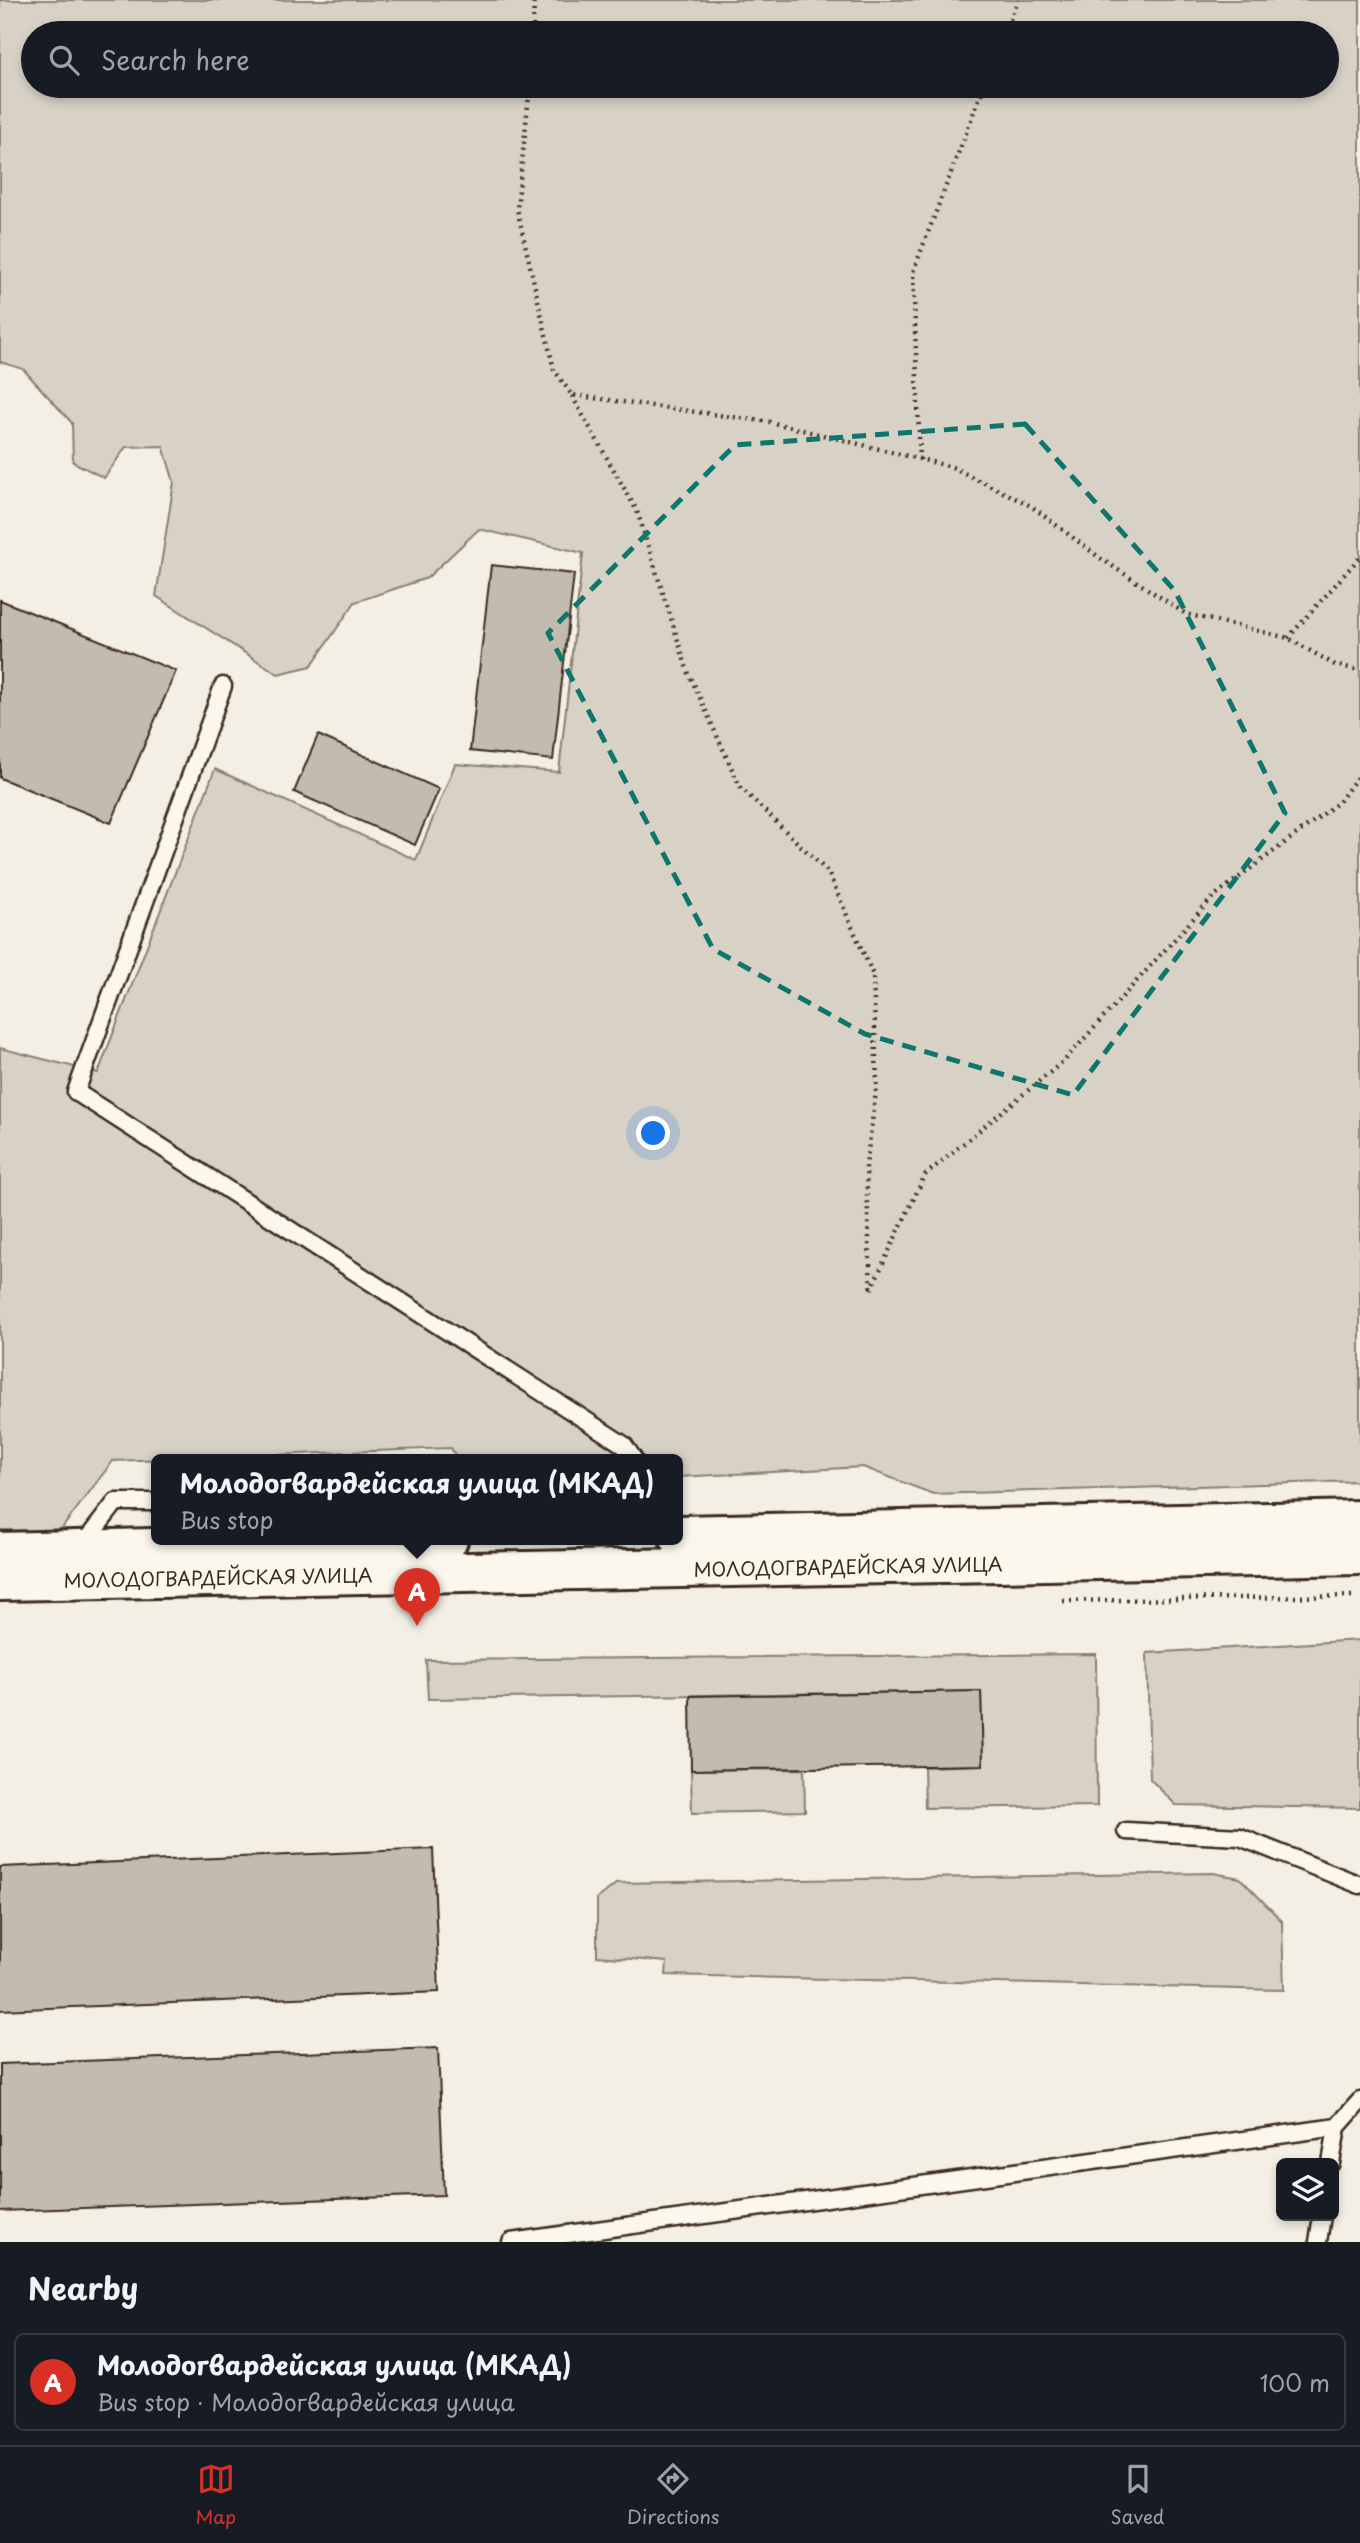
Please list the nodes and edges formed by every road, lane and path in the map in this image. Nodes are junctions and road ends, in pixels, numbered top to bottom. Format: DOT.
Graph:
graph roads {
  1 [pos="534,0"];
  2 [pos="1018,0"];
  3 [pos="533,21"];
  4 [pos="1010,21"];
  5 [pos="529,98"];
  6 [pos="979,98"];
  7 [pos="572,395"];
  8 [pos="920,460"];
  9 [pos="1360,557"];
  10 [pos="1288,638"];
  11 [pos="1360,670"];
  12 [pos="223,686"];
  13 [pos="1360,773"];
  14 [pos="630,1454"];
  15 [pos="151,1502"];
  16 [pos="1360,1520"];
  17 [pos="683,1532"];
  18 [pos="278,1545"];
  19 [pos="0,1552"];
  20 [pos="1360,1555"];
  21 [pos="81,1566"];
  22 [pos="0,1581"];
  23 [pos="1126,1831"];
  24 [pos="1360,1885"];
  25 [pos="1360,2101"];
  26 [pos="1336,2127"];
  27 [pos="1332,2158"];
  28 [pos="1321,2221"];
  29 [pos="511,2242"];
  30 [pos="1318,2242"];
  1 -- 3 [label="path"];
  2 -- 4 [label="path"];
  5 -- 7 [label="path"];
  6 -- 8 [label="path"];
  7 -- 8 [label="path"];
  7 -- 13 [label="path"];
  8 -- 10 [label="path"];
  9 -- 10 [label="path"];
  10 -- 11 [label="path"];
  12 -- 14 [label="lane"];
  15 -- 21 [label="lane"];
  16 -- 17 [label="main road, МОЛОДОГВАРДЕЙСКАЯ УЛИЦА"];
  18 -- 21 [label="main road, МОЛОДОГВАРДЕЙСКАЯ УЛИЦА"];
  19 -- 21 [label="main road, МОЛОДОГВАРДЕЙСКАЯ УЛИЦА"];
  20 -- 21 [label="main road, МОЛОДОГВАРДЕЙСКАЯ УЛИЦА"];
  21 -- 22 [label="main road, МОЛОДОГВАРДЕЙСКАЯ УЛИЦА"];
  23 -- 24 [label="lane"];
  25 -- 26 [label="lane"];
  26 -- 27 [label="lane"];
  26 -- 29 [label="lane"];
  28 -- 30 [label="lane"];
}
